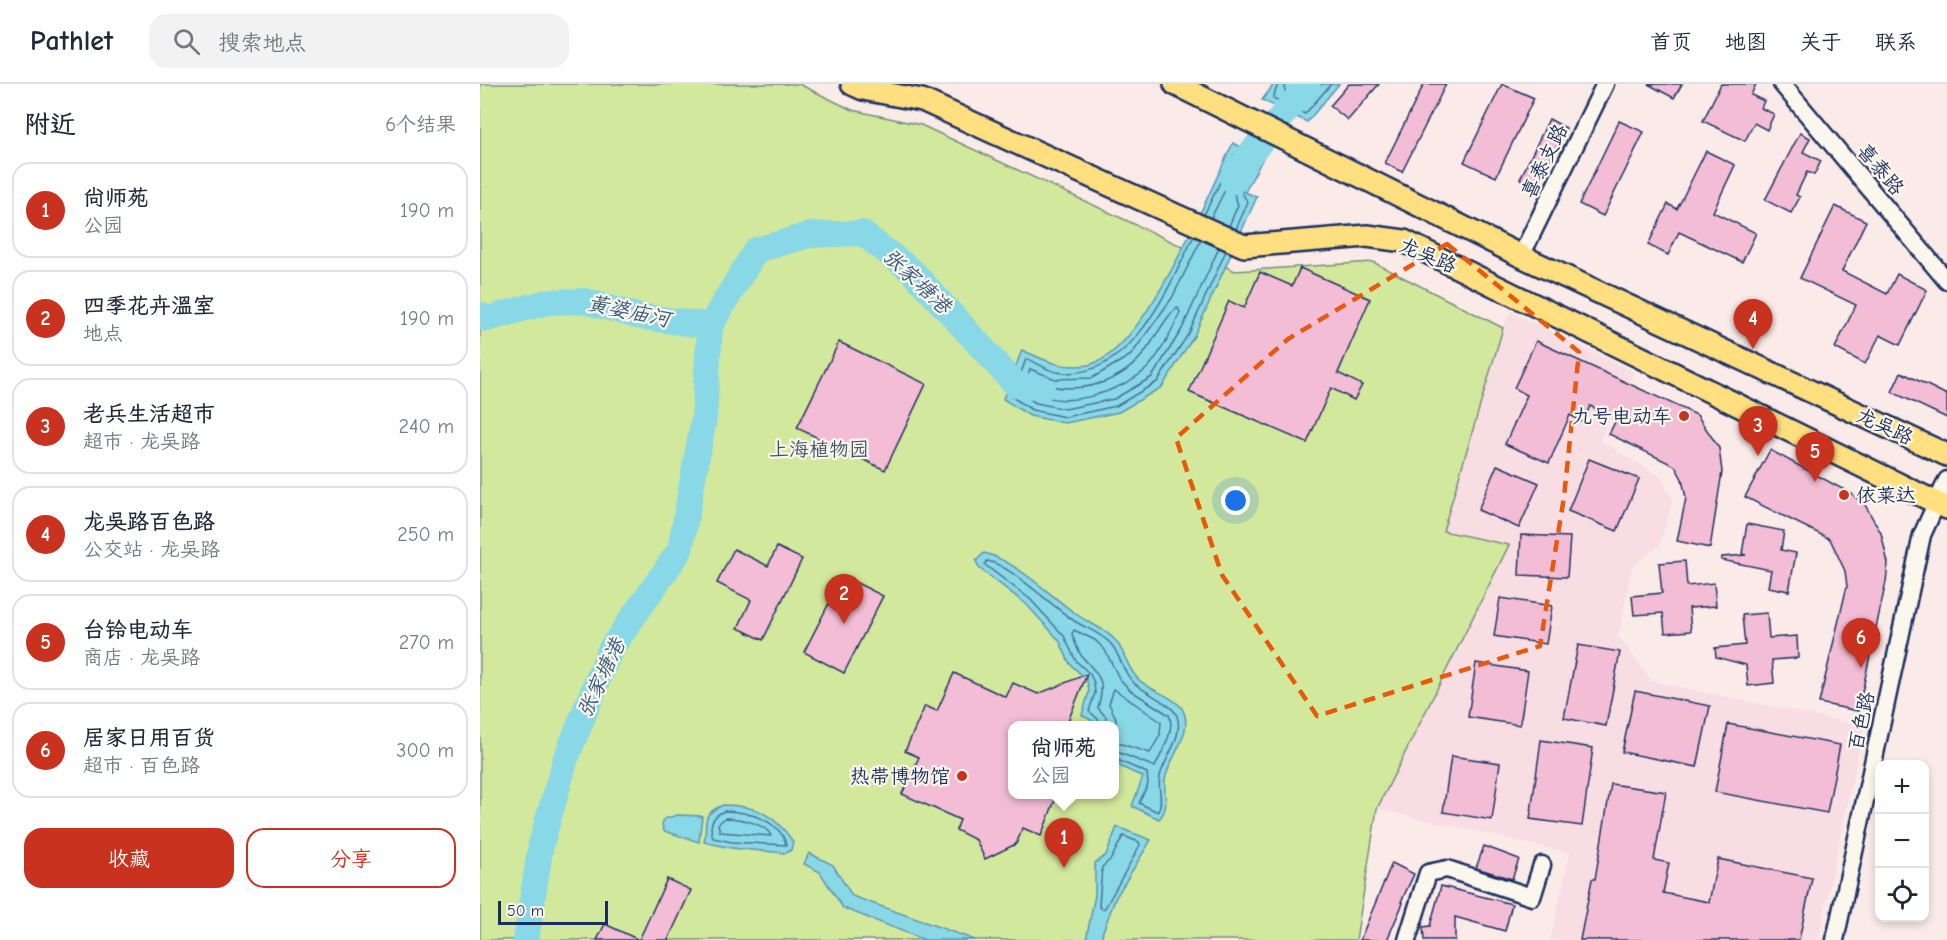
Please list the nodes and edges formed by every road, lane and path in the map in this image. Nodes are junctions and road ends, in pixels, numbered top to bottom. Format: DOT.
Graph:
graph roads {
  1 [pos="852,84"];
  2 [pos="1175,84"];
  3 [pos="1605,84"];
  4 [pos="1782,84"];
  5 [pos="1521,256"];
  6 [pos="1947,281"];
  7 [pos="1947,455"];
  8 [pos="1947,480"];
  9 [pos="1941,505"];
  10 [pos="1542,866"];
  11 [pos="1407,940"];
  12 [pos="1835,940"];
  1 -- 9 [label="main road, 龙吴路"];
  2 -- 5 [label="main road, 龙吴路"];
  3 -- 5 [label="street, 喜泰支路"];
  4 -- 6 [label="street, 喜泰路"];
  5 -- 7 [label="main road, 龙吴路"];
  8 -- 9 [label="street, 百色路"];
  9 -- 12 [label="street, 百色路"];
  10 -- 11 [label="street"];
}
